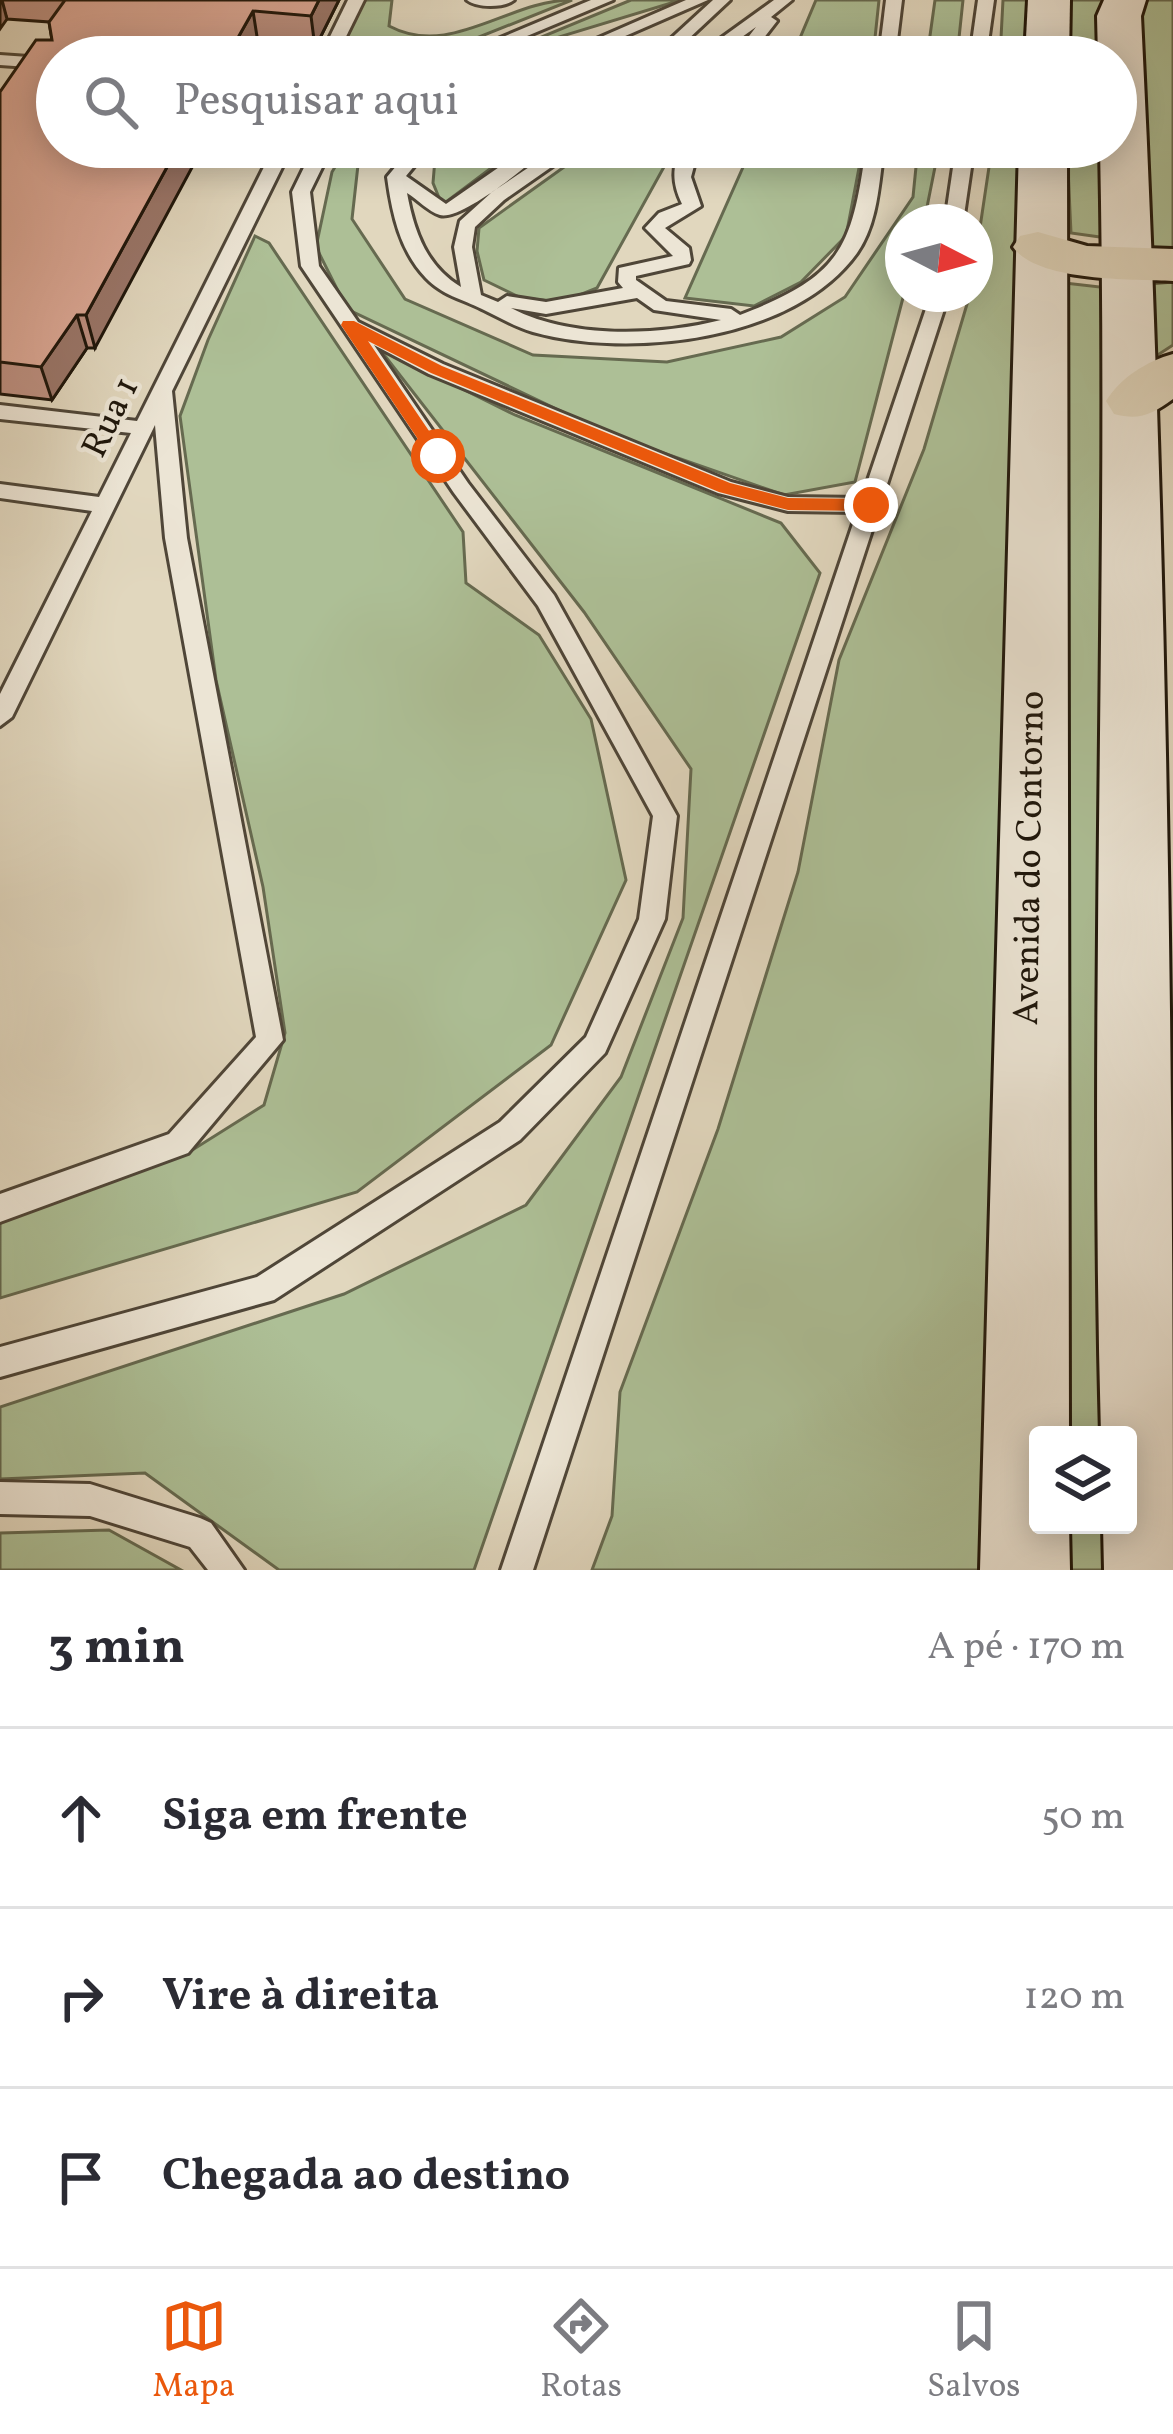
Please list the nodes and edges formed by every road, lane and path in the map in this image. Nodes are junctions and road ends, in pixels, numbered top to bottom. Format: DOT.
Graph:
graph roads {
  1 [pos="356,0"];
  2 [pos="475,0"];
  3 [pos="506,0"];
  4 [pos="604,0"];
  5 [pos="786,0"];
  6 [pos="894,0"];
  7 [pos="986,0"];
  8 [pos="1049,0"];
  9 [pos="1125,0"];
  10 [pos="713,2"];
  11 [pos="759,18"];
  12 [pos="338,36"];
  13 [pos="515,36"];
  14 [pos="620,36"];
  15 [pos="680,36"];
  16 [pos="733,36"];
  17 [pos="758,36"];
  18 [pos="890,36"];
  19 [pos="981,36"];
  20 [pos="1048,36"];
  21 [pos="1121,36"];
  22 [pos="0,60"];
  23 [pos="36,63"];
  24 [pos="1137,165"];
  25 [pos="273,168"];
  26 [pos="313,168"];
  27 [pos="404,168"];
  28 [pos="511,168"];
  29 [pos="540,168"];
  30 [pos="680,168"];
  31 [pos="872,168"];
  32 [pos="962,168"];
  33 [pos="1042,168"];
  34 [pos="396,177"];
  35 [pos="957,204"];
  36 [pos="1038,247"];
  37 [pos="1149,265"];
  38 [pos="641,291"];
  39 [pos="471,293"];
  40 [pos="934,312"];
  41 [pos="751,320"];
  42 [pos="349,325"];
  43 [pos="1153,386"];
  44 [pos="161,392"];
  45 [pos="0,412"];
  46 [pos="143,428"];
  47 [pos="0,491"];
  48 [pos="105,505"];
  49 [pos="871,505"];
  50 [pos="0,718"];
  51 [pos="0,1208"];
  52 [pos="0,1362"];
  53 [pos="0,1498"];
  54 [pos="229,1570"];
  55 [pos="517,1570"];
  56 [pos="1025,1570"];
  57 [pos="1149,1570"];
  1 -- 12 [label="lane"];
  2 -- 3 [label="lane"];
  4 -- 13 [label="lane"];
  5 -- 11 [label="lane"];
  5 -- 17 [label="lane"];
  6 -- 18 [label="lane"];
  7 -- 19 [label="lane"];
  8 -- 20 [label="street"];
  9 -- 21 [label="street"];
  10 -- 11 [label="lane"];
  10 -- 14 [label="lane"];
  10 -- 15 [label="lane"];
  11 -- 16 [label="lane"];
  22 -- 23 [label="lane"];
  24 -- 37 [label="street"];
  25 -- 44 [label="lane, Rua 1"];
  26 -- 42 [label="lane"];
  27 -- 34 [label="lane"];
  28 -- 34 [label="lane"];
  29 -- 39 [label="lane"];
  30 -- 38 [label="lane"];
  31 -- 41 [label="lane"];
  32 -- 35 [label="lane"];
  33 -- 36 [label="street, Avenida do Contorno"];
  34 -- 39 [label="lane"];
  36 -- 37 [label="highway"];
  36 -- 56 [label="street, Avenida do Contorno"];
  37 -- 43 [label="street"];
  38 -- 39 [label="lane"];
  38 -- 41 [label="lane"];
  39 -- 41 [label="lane"];
  40 -- 49 [label="lane"];
  42 -- 49 [label="lane"];
  42 -- 52 [label="lane"];
  43 -- 57 [label="street"];
  44 -- 46 [label="lane, Rua 1"];
  44 -- 51 [label="lane"];
  45 -- 46 [label="lane"];
  46 -- 48 [label="lane, Rua 1"];
  47 -- 48 [label="lane"];
  48 -- 50 [label="lane, Rua 1"];
  49 -- 55 [label="lane"];
  53 -- 54 [label="lane"];
}
